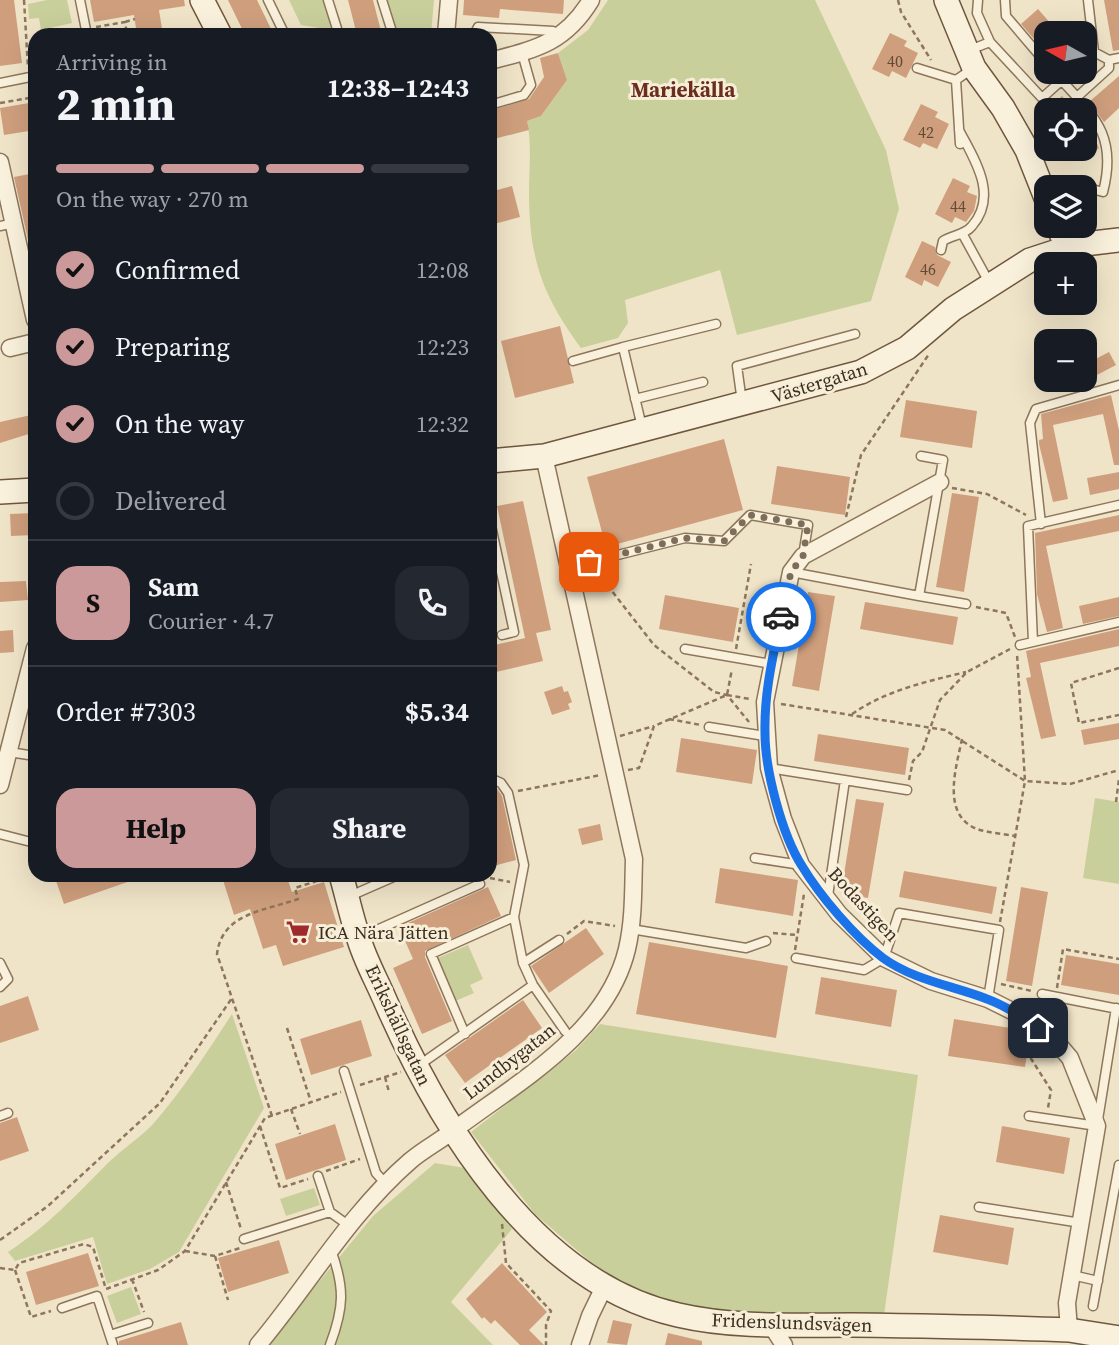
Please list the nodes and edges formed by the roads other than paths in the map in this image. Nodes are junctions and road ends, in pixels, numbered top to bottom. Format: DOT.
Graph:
graph roads {
  1 [pos="80,0"];
  2 [pos="202,0"];
  3 [pos="268,0"];
  4 [pos="328,0"];
  5 [pos="382,0"];
  6 [pos="449,0"];
  7 [pos="592,0"];
  8 [pos="946,0"];
  9 [pos="978,0"];
  10 [pos="1005,0"];
  11 [pos="1088,0"];
  12 [pos="1090,21"];
  13 [pos="85,28"];
  14 [pos="216,28"];
  15 [pos="282,28"];
  16 [pos="337,28"];
  17 [pos="391,28"];
  18 [pos="447,28"];
  19 [pos="478,28"];
  20 [pos="497,28"];
  21 [pos="497,28"];
  22 [pos="557,38"];
  23 [pos="990,42"];
  24 [pos="1034,49"];
  25 [pos="522,52"];
  26 [pos="1097,54"];
  27 [pos="1119,58"];
  28 [pos="497,59"];
  29 [pos="1109,60"];
  30 [pos="966,66"];
  31 [pos="917,68"];
  32 [pos="28,78"];
  33 [pos="0,83"];
  34 [pos="1058,84"];
  35 [pos="1066,84"];
  36 [pos="1077,97"];
  37 [pos="497,103"];
  38 [pos="959,130"];
  39 [pos="960,144"];
  40 [pos="0,162"];
  41 [pos="1040,175"];
  42 [pos="1097,190"];
  43 [pos="5,203"];
  44 [pos="7,225"];
  45 [pos="962,233"];
  46 [pos="1063,238"];
  47 [pos="1119,240"];
  48 [pos="1067,248"];
  49 [pos="941,250"];
  50 [pos="990,284"];
  51 [pos="28,296"];
  52 [pos="716,324"];
  53 [pos="855,334"];
  54 [pos="28,344"];
  55 [pos="623,347"];
  56 [pos="10,348"];
  57 [pos="573,361"];
  58 [pos="703,382"];
  59 [pos="1119,384"];
  60 [pos="635,399"];
  61 [pos="743,405"];
  62 [pos="643,431"];
  63 [pos="544,456"];
  64 [pos="921,456"];
  65 [pos="497,460"];
  66 [pos="940,482"];
  67 [pos="28,490"];
  68 [pos="0,492"];
  69 [pos="1119,505"];
  70 [pos="1041,524"];
  71 [pos="497,553"];
  72 [pos="803,556"];
  73 [pos="570,567"];
  74 [pos="791,572"];
  75 [pos="919,596"];
  76 [pos="966,604"];
  77 [pos="1119,622"];
  78 [pos="502,635"];
  79 [pos="1033,642"];
  80 [pos="1018,645"];
  81 [pos="685,649"];
  82 [pos="771,664"];
  83 [pos="28,671"];
  84 [pos="709,727"];
  85 [pos="760,735"];
  86 [pos="4,751"];
  87 [pos="28,755"];
  88 [pos="769,768"];
  89 [pos="845,780"];
  90 [pos="497,781"];
  91 [pos="0,785"];
  92 [pos="907,790"];
  93 [pos="0,834"];
  94 [pos="28,841"];
  95 [pos="755,858"];
  96 [pos="804,869"];
  97 [pos="338,882"];
  98 [pos="382,882"];
  99 [pos="480,884"];
  100 [pos="347,898"];
  101 [pos="827,899"];
  102 [pos="514,917"];
  103 [pos="631,929"];
  104 [pos="358,939"];
  105 [pos="559,940"];
  106 [pos="766,941"];
  107 [pos="796,958"];
  108 [pos="884,958"];
  109 [pos="0,963"];
  110 [pos="523,963"];
  111 [pos="533,985"];
  112 [pos="0,987"];
  113 [pos="1042,994"];
  114 [pos="988,999"];
  115 [pos="1117,1009"];
  116 [pos="565,1031"];
  117 [pos="465,1034"];
  118 [pos="417,1067"];
  119 [pos="344,1071"];
  120 [pos="1029,1116"];
  121 [pos="1097,1126"];
  122 [pos="454,1130"];
  123 [pos="1119,1165"];
  124 [pos="318,1176"];
  125 [pos="386,1184"];
  126 [pos="979,1207"];
  127 [pos="330,1212"];
  128 [pos="1081,1223"];
  129 [pos="348,1225"];
  130 [pos="244,1239"];
  131 [pos="331,1250"];
  132 [pos="1072,1275"];
  133 [pos="1098,1281"];
  134 [pos="605,1285"];
  135 [pos="1093,1306"];
  136 [pos="62,1308"];
  137 [pos="148,1323"];
  138 [pos="771,1325"];
  139 [pos="1069,1330"];
  140 [pos="110,1335"];
  141 [pos="1119,1338"];
  142 [pos="113,1345"];
  143 [pos="258,1345"];
  144 [pos="330,1345"];
  145 [pos="580,1345"];
  146 [pos="784,1345"];
  1 -- 13 [label="lane"];
  2 -- 14 [label="street"];
  3 -- 15 [label="lane"];
  4 -- 16 [label="lane"];
  5 -- 17 [label="lane"];
  6 -- 18 [label="street"];
  7 -- 22 [label="street"];
  8 -- 30 [label="street"];
  9 -- 23 [label="lane"];
  10 -- 24 [label="lane"];
  11 -- 12 [label="lane"];
  19 -- 20 [label="lane"];
  21 -- 22 [label="lane"];
  22 -- 25 [label="street"];
  23 -- 30 [label="lane"];
  23 -- 34 [label="lane"];
  25 -- 28 [label="street"];
  25 -- 37 [label="lane"];
  26 -- 29 [label="lane"];
  27 -- 29 [label="lane"];
  29 -- 36 [label="lane"];
  30 -- 31 [label="lane"];
  30 -- 38 [label="lane"];
  30 -- 41 [label="street"];
  32 -- 33 [label="lane"];
  35 -- 36 [label="lane"];
  36 -- 42 [label="lane"];
  38 -- 39 [label="lane"];
  38 -- 45 [label="lane"];
  40 -- 43 [label="street"];
  43 -- 44 [label="street"];
  44 -- 51 [label="street"];
  45 -- 49 [label="lane"];
  45 -- 50 [label="lane"];
  46 -- 48 [label="street"];
  47 -- 48 [label="street, Västergatan"];
  48 -- 50 [label="street, Västergatan"];
  50 -- 61 [label="street, Västergatan"];
  52 -- 55 [label="lane"];
  53 -- 61 [label="lane"];
  54 -- 56 [label="street"];
  55 -- 57 [label="lane"];
  55 -- 60 [label="lane"];
  58 -- 60 [label="lane"];
  59 -- 70 [label="lane"];
  60 -- 62 [label="lane"];
  61 -- 62 [label="street, Västergatan"];
  62 -- 63 [label="street, Västergatan"];
  63 -- 65 [label="street, Västergatan"];
  63 -- 73 [label="street, Lundbygatan"];
  64 -- 66 [label="lane"];
  66 -- 72 [label="street, Bodastigen"];
  66 -- 75 [label="lane"];
  67 -- 68 [label="street"];
  69 -- 70 [label="lane"];
  70 -- 79 [label="lane"];
  71 -- 78 [label="lane"];
  72 -- 73 [label="lane"];
  72 -- 74 [label="street, Bodastigen"];
  73 -- 103 [label="street, Lundbygatan"];
  74 -- 75 [label="lane"];
  74 -- 82 [label="street, Bodastigen"];
  75 -- 76 [label="lane"];
  77 -- 79 [label="lane"];
  79 -- 80 [label="lane"];
  81 -- 82 [label="lane"];
  82 -- 85 [label="street, Bodastigen"];
  83 -- 86 [label="street"];
  84 -- 85 [label="lane"];
  85 -- 88 [label="street, Bodastigen"];
  86 -- 87 [label="lane"];
  86 -- 91 [label="street"];
  88 -- 89 [label="lane"];
  88 -- 96 [label="street, Bodastigen"];
  89 -- 92 [label="lane"];
  89 -- 101 [label="lane"];
  90 -- 102 [label="lane"];
  93 -- 94 [label="lane"];
  95 -- 96 [label="lane"];
  96 -- 101 [label="street, Bodastigen"];
  97 -- 100 [label="street, Erikshällsgatan"];
  98 -- 100 [label="lane"];
  99 -- 104 [label="lane"];
  100 -- 104 [label="street, Erikshällsgatan"];
  101 -- 108 [label="street, Bodastigen"];
  102 -- 110 [label="lane"];
  102 -- 117 [label="lane"];
  103 -- 106 [label="lane"];
  103 -- 122 [label="street, Lundbygatan"];
  104 -- 118 [label="street, Erikshällsgatan"];
  105 -- 110 [label="lane"];
  107 -- 108 [label="lane"];
  108 -- 114 [label="street, Bodastigen"];
  108 -- 114 [label="lane"];
  109 -- 112 [label="lane"];
  110 -- 111 [label="lane"];
  111 -- 116 [label="lane"];
  111 -- 117 [label="lane"];
  113 -- 115 [label="lane"];
  114 -- 121 [label="street, Bodastigen"];
  115 -- 121 [label="lane"];
  117 -- 118 [label="lane"];
  118 -- 122 [label="street, Erikshällsgatan"];
  119 -- 125 [label="lane"];
  120 -- 121 [label="lane"];
  121 -- 128 [label="street"];
  122 -- 125 [label="street, Lundbygatan"];
  122 -- 134 [label="street, Fridenslundsvägen"];
  123 -- 133 [label="lane"];
  124 -- 127 [label="lane"];
  125 -- 129 [label="street, Lundbygatan"];
  126 -- 128 [label="lane"];
  127 -- 129 [label="lane"];
  127 -- 130 [label="lane"];
  128 -- 132 [label="street"];
  129 -- 131 [label="street, Lundbygatan"];
  131 -- 143 [label="street, Lundbygatan"];
  131 -- 144 [label="lane"];
  132 -- 133 [label="lane"];
  132 -- 139 [label="street"];
  133 -- 135 [label="lane"];
  134 -- 138 [label="street, Fridenslundsvägen"];
  134 -- 145 [label="street"];
  136 -- 140 [label="lane"];
  137 -- 140 [label="lane"];
  138 -- 139 [label="street, Fridenslundsvägen"];
  138 -- 146 [label="street"];
  139 -- 141 [label="street, Fridenslundsvägen"];
  140 -- 142 [label="lane"];
}
